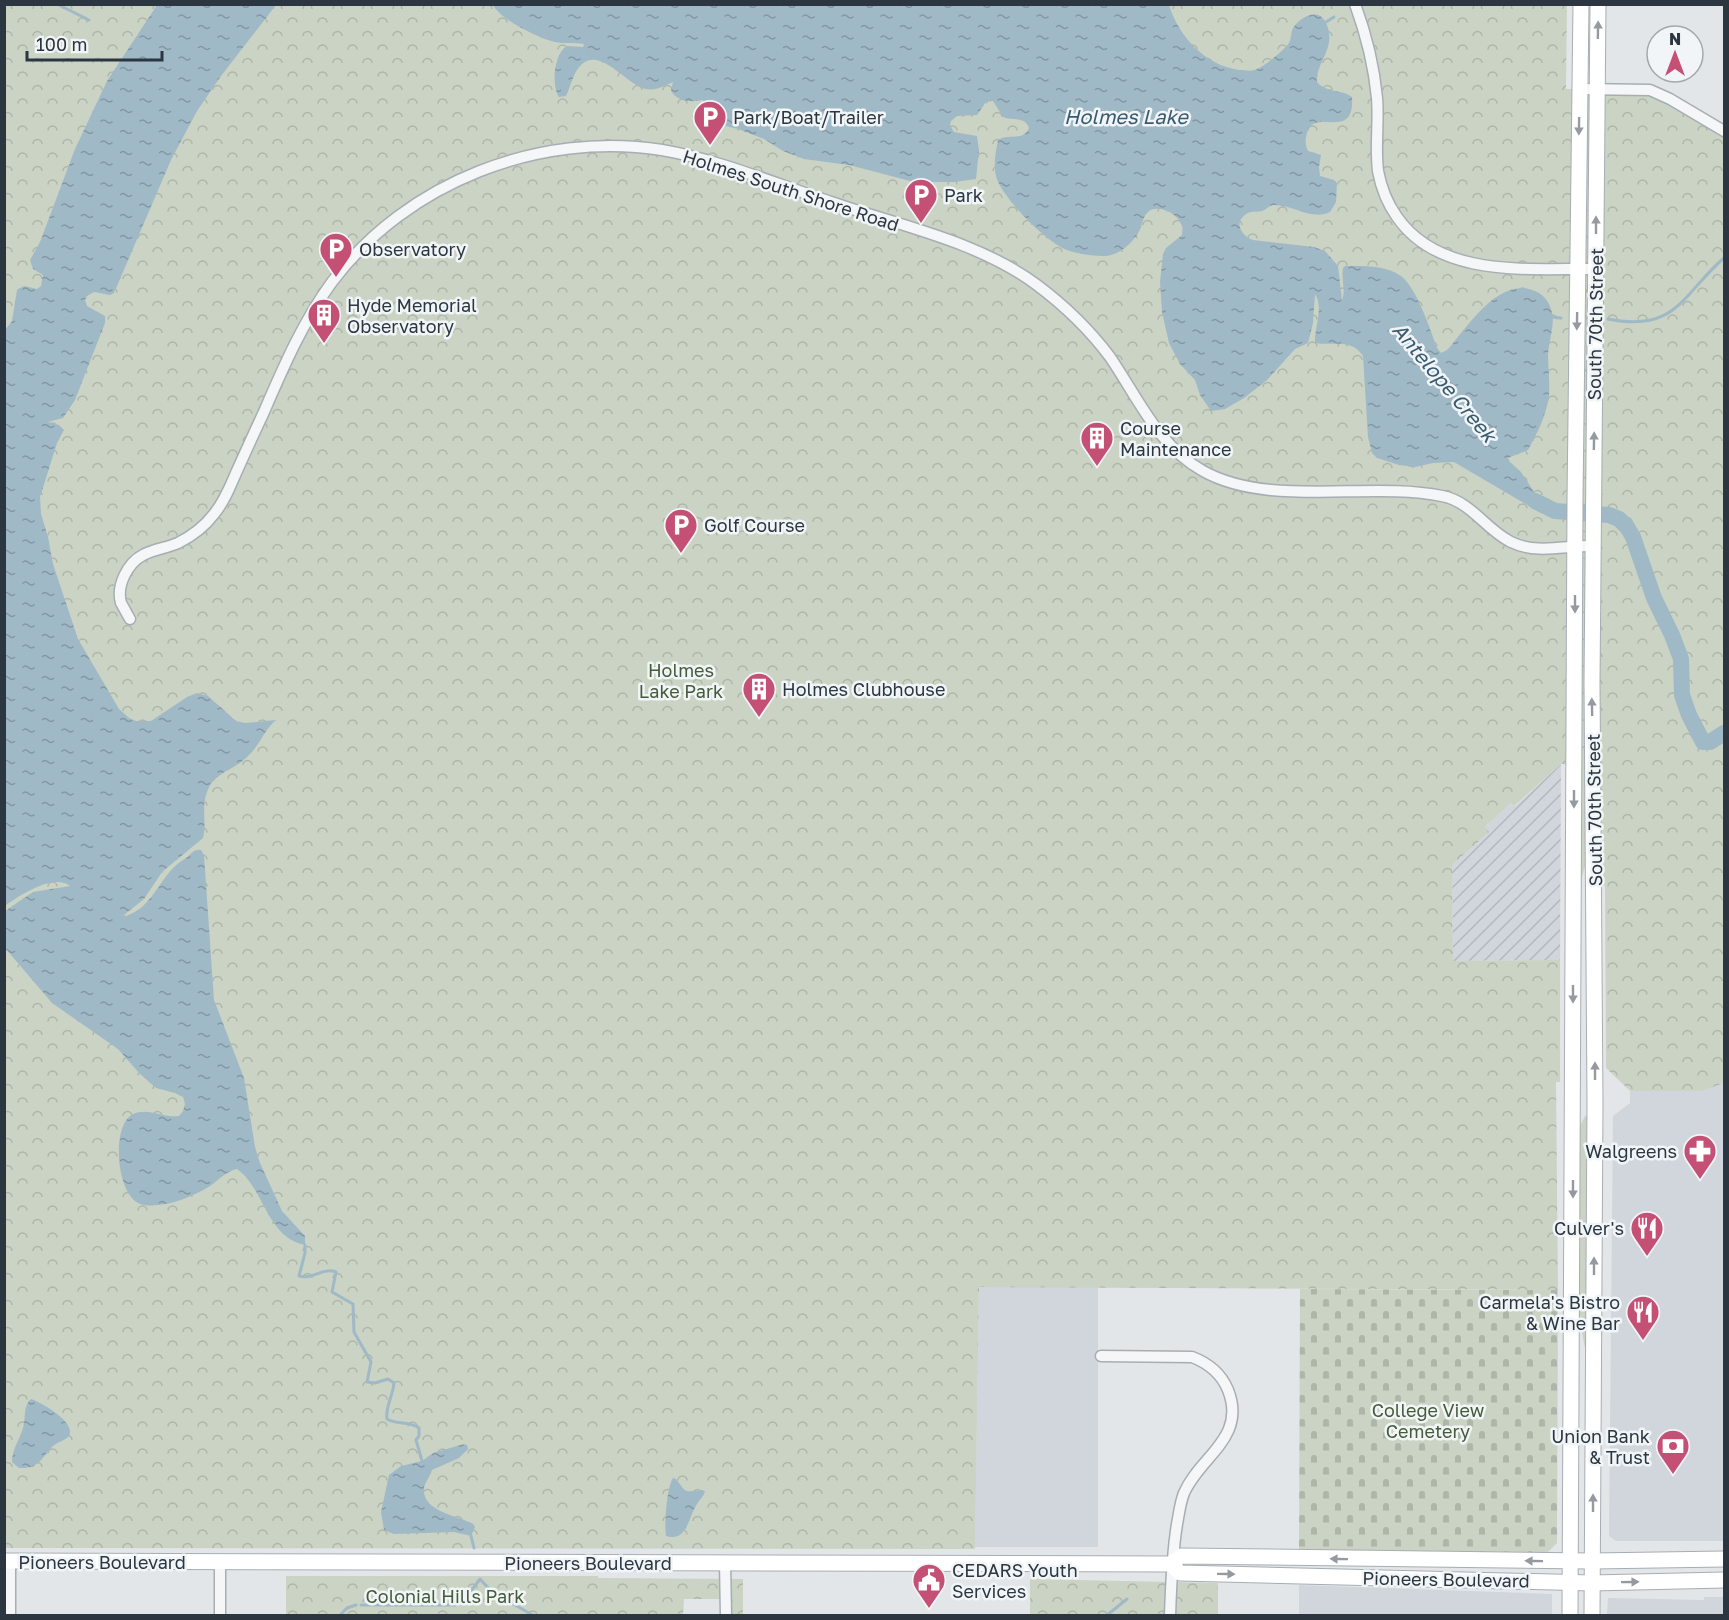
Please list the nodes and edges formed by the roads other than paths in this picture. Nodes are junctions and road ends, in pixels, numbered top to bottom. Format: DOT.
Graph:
graph roads {
  1 [pos="1355,4"];
  2 [pos="1581,4"];
  3 [pos="1598,4"];
  4 [pos="1580,89"];
  5 [pos="1597,89"];
  6 [pos="1725,131"];
  7 [pos="1578,269"];
  8 [pos="1596,269"];
  9 [pos="1575,545"];
  10 [pos="1593,546"];
  11 [pos="1558,549"];
  12 [pos="1575,564"];
  13 [pos="130,619"];
  14 [pos="1101,1356"];
  15 [pos="1725,1559"];
  16 [pos="1572,1561"];
  17 [pos="1592,1561"];
  18 [pos="7,1562"];
  19 [pos="220,1562"];
  20 [pos="725,1562"];
  21 [pos="1171,1564"];
  22 [pos="1725,1580"];
  23 [pos="1571,1582"];
  24 [pos="1592,1582"];
  25 [pos="10,1616"];
  26 [pos="220,1616"];
  27 [pos="726,1616"];
  28 [pos="1170,1616"];
  29 [pos="1570,1616"];
  30 [pos="1592,1616"];
  1 -- 7 [label="street"];
  2 -- 4 [label="main road, South 70th Street"];
  5 -- 3 [label="main road, South 70th Street, one-way"];
  4 -- 5 [label="street"];
  4 -- 7 [label="main road, South 70th Street, one-way"];
  5 -- 6 [label="street"];
  8 -- 5 [label="main road, South 70th Street, one-way"];
  7 -- 8 [label="street"];
  7 -- 9 [label="main road, South 70th Street, one-way"];
  10 -- 8 [label="main road, South 70th Street, one-way"];
  9 -- 10 [label="street, Holmes South Shore Road"];
  9 -- 11 [label="street, Holmes South Shore Road"];
  9 -- 12 [label="main road, South 70th Street"];
  17 -- 10 [label="main road, South 70th Street, one-way"];
  11 -- 12 [label="street"];
  11 -- 13 [label="street, Holmes South Shore Road"];
  12 -- 16 [label="main road, South 70th Street, one-way"];
  14 -- 21 [label="street"];
  15 -- 17 [label="main road, Pioneers Boulevard"];
  16 -- 17 [label="main road, Pioneers Boulevard"];
  16 -- 21 [label="main road, Pioneers Boulevard, one-way"];
  16 -- 23 [label="main road, South 70th Street"];
  17 -- 24 [label="main road, South 70th Street"];
  18 -- 19 [label="main road, Pioneers Boulevard"];
  18 -- 25 [label="street"];
  19 -- 20 [label="main road, Pioneers Boulevard"];
  19 -- 26 [label="street"];
  20 -- 21 [label="main road, Pioneers Boulevard"];
  20 -- 27 [label="street"];
  21 -- 23 [label="main road, Pioneers Boulevard, one-way"];
  21 -- 28 [label="street"];
  24 -- 22 [label="main road, Pioneers Boulevard, one-way"];
  23 -- 24 [label="main road, Pioneers Boulevard"];
  23 -- 29 [label="main road, South 70th Street"];
  24 -- 30 [label="main road, South 70th Street"];
}
